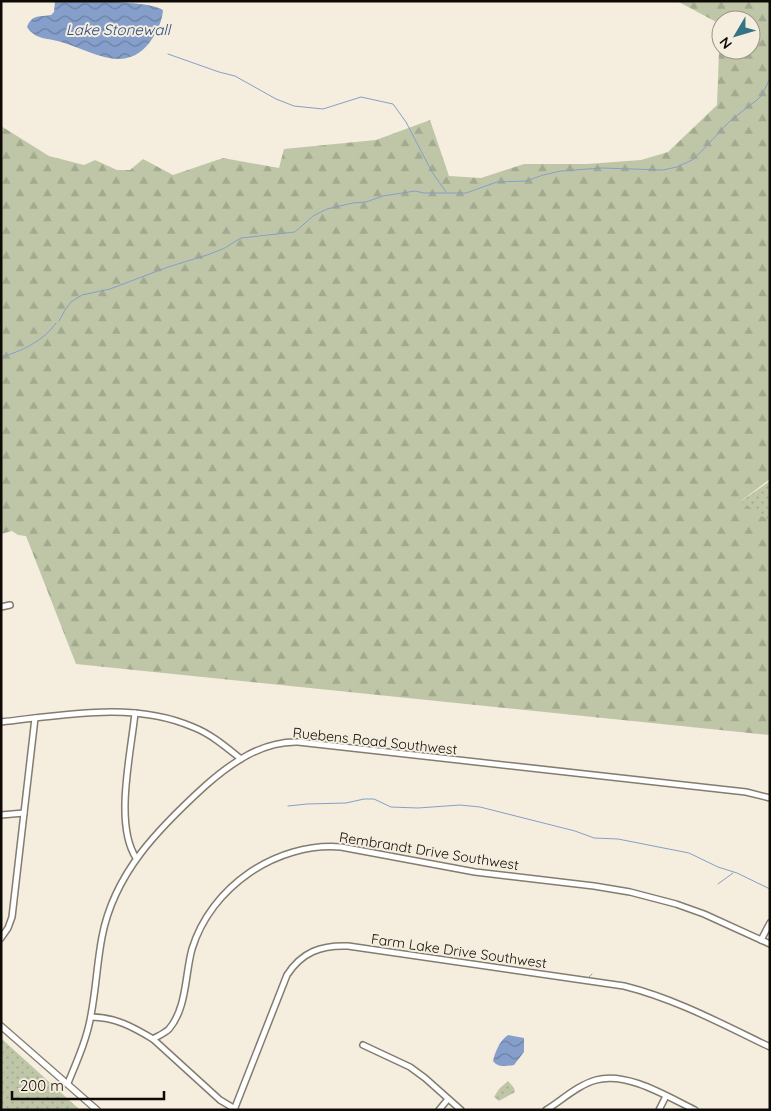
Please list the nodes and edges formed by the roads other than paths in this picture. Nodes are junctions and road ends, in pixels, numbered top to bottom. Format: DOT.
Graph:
graph roads {
  1 [pos="10,605"];
  2 [pos="1,607"];
  3 [pos="135,713"];
  4 [pos="35,718"];
  5 [pos="1,722"];
  6 [pos="241,759"];
  7 [pos="770,798"];
  8 [pos="24,813"];
  9 [pos="1,815"];
  10 [pos="136,858"];
  11 [pos="770,923"];
  12 [pos="1,938"];
  13 [pos="762,940"];
  14 [pos="770,944"];
  15 [pos="91,1017"];
  16 [pos="1,1026"];
  17 [pos="153,1039"];
  18 [pos="363,1046"];
  19 [pos="770,1048"];
  20 [pos="68,1083"];
  21 [pos="666,1096"];
  22 [pos="448,1099"];
  23 [pos="234,1109"];
  24 [pos="97,1110"];
  25 [pos="439,1110"];
  26 [pos="461,1110"];
  27 [pos="546,1110"];
  28 [pos="660,1110"];
  29 [pos="695,1110"];
  1 -- 2 [label="street"];
  3 -- 4 [label="street"];
  3 -- 6 [label="street"];
  3 -- 10 [label="street"];
  4 -- 5 [label="street"];
  4 -- 8 [label="street"];
  6 -- 7 [label="street, Ruebens Road Southwest"];
  6 -- 10 [label="street, Ruebens Road Southwest"];
  8 -- 9 [label="street"];
  8 -- 12 [label="street"];
  10 -- 15 [label="street, Ruebens Road Southwest"];
  11 -- 13 [label="street"];
  13 -- 14 [label="street, Rembrandt Drive Southwest"];
  13 -- 17 [label="street, Rembrandt Drive Southwest"];
  15 -- 17 [label="street"];
  15 -- 20 [label="street, Ruebens Road Southwest"];
  16 -- 20 [label="street"];
  17 -- 23 [label="street"];
  18 -- 22 [label="street"];
  19 -- 23 [label="street, Farm Lake Drive Southwest"];
  20 -- 24 [label="street"];
  21 -- 27 [label="street"];
  21 -- 28 [label="street"];
  21 -- 29 [label="street"];
  22 -- 25 [label="street"];
  22 -- 26 [label="street"];
}
